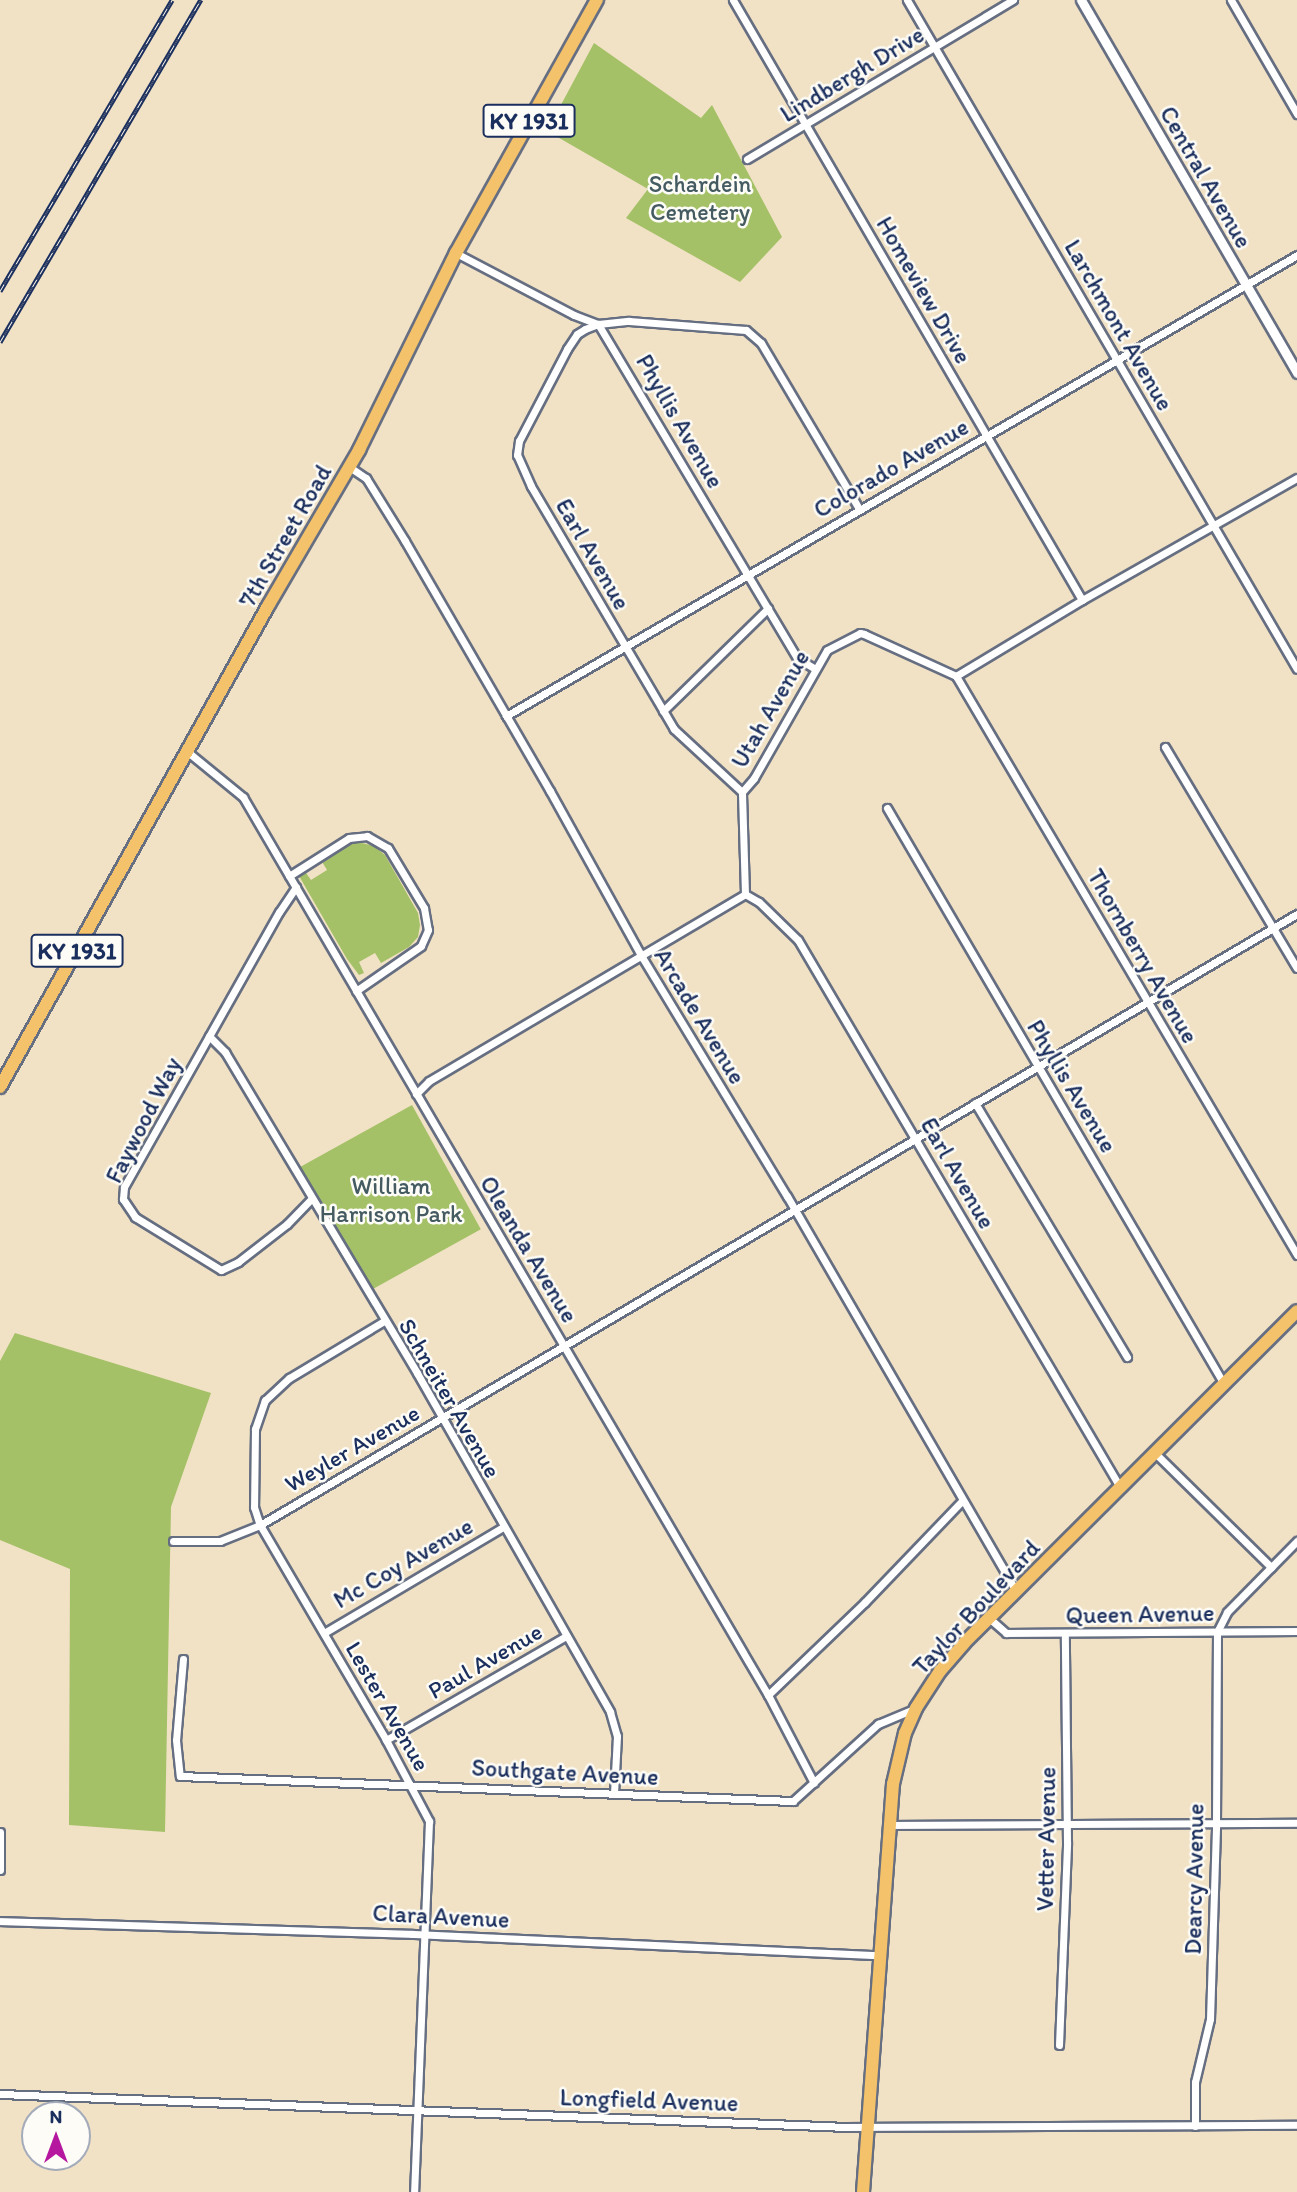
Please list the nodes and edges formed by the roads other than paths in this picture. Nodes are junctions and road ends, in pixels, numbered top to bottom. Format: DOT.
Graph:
graph roads {
  1 [pos="597,0"];
  2 [pos="733,0"];
  3 [pos="907,0"];
  4 [pos="1013,0"];
  5 [pos="1081,0"];
  6 [pos="1231,0"];
  7 [pos="934,46"];
  8 [pos="1297,114"];
  9 [pos="806,125"];
  10 [pos="747,159"];
  11 [pos="456,253"];
  12 [pos="1297,255"];
  13 [pos="1246,284"];
  14 [pos="598,324"];
  15 [pos="1117,359"];
  16 [pos="1297,373"];
  17 [pos="987,435"];
  18 [pos="348,466"];
  19 [pos="1297,478"];
  20 [pos="859,509"];
  21 [pos="1214,527"];
  22 [pos="747,575"];
  23 [pos="1082,600"];
  24 [pos="768,608"];
  25 [pos="625,646"];
  26 [pos="815,669"];
  27 [pos="1297,669"];
  28 [pos="956,676"];
  29 [pos="663,711"];
  30 [pos="506,716"];
  31 [pos="1165,747"];
  32 [pos="189,753"];
  33 [pos="742,792"];
  34 [pos="887,808"];
  35 [pos="289,876"];
  36 [pos="296,887"];
  37 [pos="745,894"];
  38 [pos="1297,914"];
  39 [pos="1274,927"];
  40 [pos="642,957"];
  41 [pos="1297,968"];
  42 [pos="356,991"];
  43 [pos="1148,1002"];
  44 [pos="209,1035"];
  45 [pos="1038,1066"];
  46 [pos="0,1087"];
  47 [pos="416,1094"];
  48 [pos="975,1103"];
  49 [pos="915,1139"];
  50 [pos="311,1199"];
  51 [pos="794,1209"];
  52 [pos="1297,1255"];
  53 [pos="1297,1311"];
  54 [pos="384,1321"];
  55 [pos="564,1346"];
  56 [pos="1127,1357"];
  57 [pos="1224,1384"];
  58 [pos="441,1419"];
  59 [pos="1155,1453"];
  60 [pos="1120,1487"];
  61 [pos="962,1501"];
  62 [pos="260,1525"];
  63 [pos="503,1527"];
  64 [pos="173,1541"];
  65 [pos="1297,1541"];
  66 [pos="1271,1567"];
  67 [pos="1016,1591"];
  68 [pos="989,1618"];
  69 [pos="1297,1631"];
  70 [pos="1217,1632"];
  71 [pos="324,1633"];
  72 [pos="1065,1634"];
  73 [pos="566,1636"];
  74 [pos="183,1659"];
  75 [pos="768,1695"];
  76 [pos="916,1708"];
  77 [pos="386,1740"];
  78 [pos="814,1783"];
  79 [pos="411,1785"];
  80 [pos="614,1794"];
  81 [pos="1067,1824"];
  82 [pos="1216,1824"];
  83 [pos="1297,1824"];
  84 [pos="890,1825"];
  85 [pos="0,1832"];
  86 [pos="0,1870"];
  87 [pos="0,1921"];
  88 [pos="425,1935"];
  89 [pos="880,1955"];
  90 [pos="1059,2045"];
  91 [pos="0,2094"];
  92 [pos="418,2110"];
  93 [pos="1297,2125"];
  94 [pos="1195,2126"];
  95 [pos="867,2127"];
  96 [pos="414,2192"];
  97 [pos="863,2192"];
  1 -- 11 [label="main road, 7th Street Road / KY 1931"];
  2 -- 9 [label="street, Homeview Drive"];
  3 -- 7 [label="street, Larchmont Avenue"];
  4 -- 7 [label="street, Lindbergh Drive"];
  5 -- 13 [label="street, Central Avenue"];
  6 -- 8 [label="street"];
  7 -- 9 [label="street, Lindbergh Drive"];
  7 -- 15 [label="street, Larchmont Avenue"];
  9 -- 10 [label="street, Lindbergh Drive"];
  9 -- 17 [label="street, Homeview Drive"];
  11 -- 14 [label="street"];
  11 -- 18 [label="main road, 7th Street Road / KY 1931"];
  12 -- 13 [label="street, Colorado Avenue"];
  13 -- 15 [label="street, Colorado Avenue"];
  13 -- 16 [label="street, Central Avenue"];
  14 -- 20 [label="street"];
  14 -- 22 [label="street, Phyllis Avenue"];
  14 -- 25 [label="street, Earl Avenue"];
  15 -- 17 [label="street, Colorado Avenue"];
  15 -- 21 [label="street, Larchmont Avenue"];
  17 -- 20 [label="street, Colorado Avenue"];
  17 -- 23 [label="street, Homeview Drive"];
  18 -- 30 [label="street, Arcade Avenue"];
  18 -- 32 [label="main road, 7th Street Road / KY 1931"];
  19 -- 21 [label="street"];
  20 -- 22 [label="street, Colorado Avenue"];
  21 -- 23 [label="street"];
  21 -- 27 [label="street, Larchmont Avenue"];
  22 -- 24 [label="street, Phyllis Avenue"];
  22 -- 25 [label="street, Colorado Avenue"];
  23 -- 28 [label="street"];
  24 -- 26 [label="street, Phyllis Avenue"];
  24 -- 29 [label="street"];
  25 -- 29 [label="street, Earl Avenue"];
  25 -- 30 [label="street, Colorado Avenue"];
  26 -- 28 [label="street, Utah Avenue"];
  26 -- 33 [label="street, Utah Avenue"];
  28 -- 43 [label="street, Thornberry Avenue"];
  29 -- 33 [label="street, Earl Avenue"];
  30 -- 40 [label="street, Arcade Avenue"];
  31 -- 39 [label="street"];
  32 -- 35 [label="street, Oleanda Avenue"];
  32 -- 46 [label="main road, 7th Street Road / KY 1931"];
  33 -- 37 [label="street, Utah Avenue"];
  34 -- 45 [label="street, Phyllis Avenue"];
  35 -- 36 [label="street, Oleanda Avenue"];
  35 -- 42 [label="street"];
  36 -- 42 [label="street, Oleanda Avenue"];
  36 -- 44 [label="street, Faywood Way"];
  37 -- 40 [label="street"];
  37 -- 49 [label="street, Earl Avenue"];
  38 -- 39 [label="street, Weyler Avenue"];
  39 -- 41 [label="street"];
  39 -- 43 [label="street, Weyler Avenue"];
  40 -- 47 [label="street"];
  40 -- 51 [label="street, Arcade Avenue"];
  42 -- 47 [label="street, Oleanda Avenue"];
  43 -- 45 [label="street, Weyler Avenue"];
  43 -- 52 [label="street, Thornberry Avenue"];
  44 -- 50 [label="street, Schneiter Avenue"];
  44 -- 50 [label="street, Faywood Way"];
  45 -- 48 [label="street, Weyler Avenue"];
  45 -- 57 [label="street, Phyllis Avenue"];
  47 -- 55 [label="street, Oleanda Avenue"];
  48 -- 49 [label="street, Weyler Avenue"];
  48 -- 56 [label="street"];
  49 -- 51 [label="street, Weyler Avenue"];
  49 -- 60 [label="street, Earl Avenue"];
  50 -- 54 [label="street, Schneiter Avenue"];
  51 -- 55 [label="street, Weyler Avenue"];
  51 -- 61 [label="street, Arcade Avenue"];
  53 -- 57 [label="main road, Taylor Boulevard"];
  54 -- 58 [label="street, Schneiter Avenue"];
  54 -- 62 [label="street, Lester Avenue"];
  55 -- 58 [label="street, Weyler Avenue"];
  55 -- 75 [label="street, Oleanda Avenue"];
  57 -- 59 [label="main road, Taylor Boulevard"];
  58 -- 62 [label="street, Weyler Avenue"];
  58 -- 63 [label="street, Schneiter Avenue"];
  59 -- 60 [label="main road, Taylor Boulevard"];
  59 -- 66 [label="street"];
  60 -- 67 [label="main road, Taylor Boulevard"];
  61 -- 67 [label="street, Arcade Avenue"];
  61 -- 75 [label="street"];
  62 -- 64 [label="street, Weyler Avenue"];
  62 -- 71 [label="street, Lester Avenue"];
  63 -- 71 [label="street, Mc Coy Avenue"];
  63 -- 73 [label="street, Schneiter Avenue"];
  65 -- 66 [label="street"];
  66 -- 70 [label="street"];
  67 -- 68 [label="main road, Taylor Boulevard"];
  68 -- 72 [label="street, Queen Avenue"];
  68 -- 76 [label="main road, Taylor Boulevard"];
  69 -- 70 [label="street, Queen Avenue"];
  70 -- 72 [label="street, Queen Avenue"];
  70 -- 82 [label="street, Dearcy Avenue"];
  71 -- 77 [label="street, Lester Avenue"];
  72 -- 81 [label="street, Vetter Avenue"];
  73 -- 77 [label="street, Paul Avenue"];
  73 -- 80 [label="street, Schneiter Avenue"];
  74 -- 79 [label="street, Southgate Avenue"];
  75 -- 78 [label="street, Oleanda Avenue"];
  76 -- 78 [label="street, Southgate Avenue"];
  76 -- 84 [label="main road, Taylor Boulevard"];
  77 -- 79 [label="street, Lester Avenue"];
  78 -- 80 [label="street, Southgate Avenue"];
  79 -- 80 [label="street, Southgate Avenue"];
  79 -- 88 [label="street, Lester Avenue"];
  81 -- 82 [label="street"];
  81 -- 84 [label="street"];
  81 -- 90 [label="street, Vetter Avenue"];
  82 -- 83 [label="street"];
  82 -- 94 [label="street, Dearcy Avenue"];
  84 -- 89 [label="main road, Taylor Boulevard"];
  85 -- 86 [label="street"];
  87 -- 88 [label="street, Clara Avenue"];
  88 -- 89 [label="street, Clara Avenue"];
  88 -- 92 [label="street, Lester Avenue"];
  89 -- 95 [label="main road, Taylor Boulevard"];
  91 -- 92 [label="street, Longfield Avenue"];
  92 -- 95 [label="street, Longfield Avenue"];
  92 -- 96 [label="street, Lester Avenue"];
  93 -- 94 [label="street, Longfield Avenue"];
  94 -- 95 [label="street, Longfield Avenue"];
  95 -- 97 [label="main road, Taylor Boulevard"];
}
